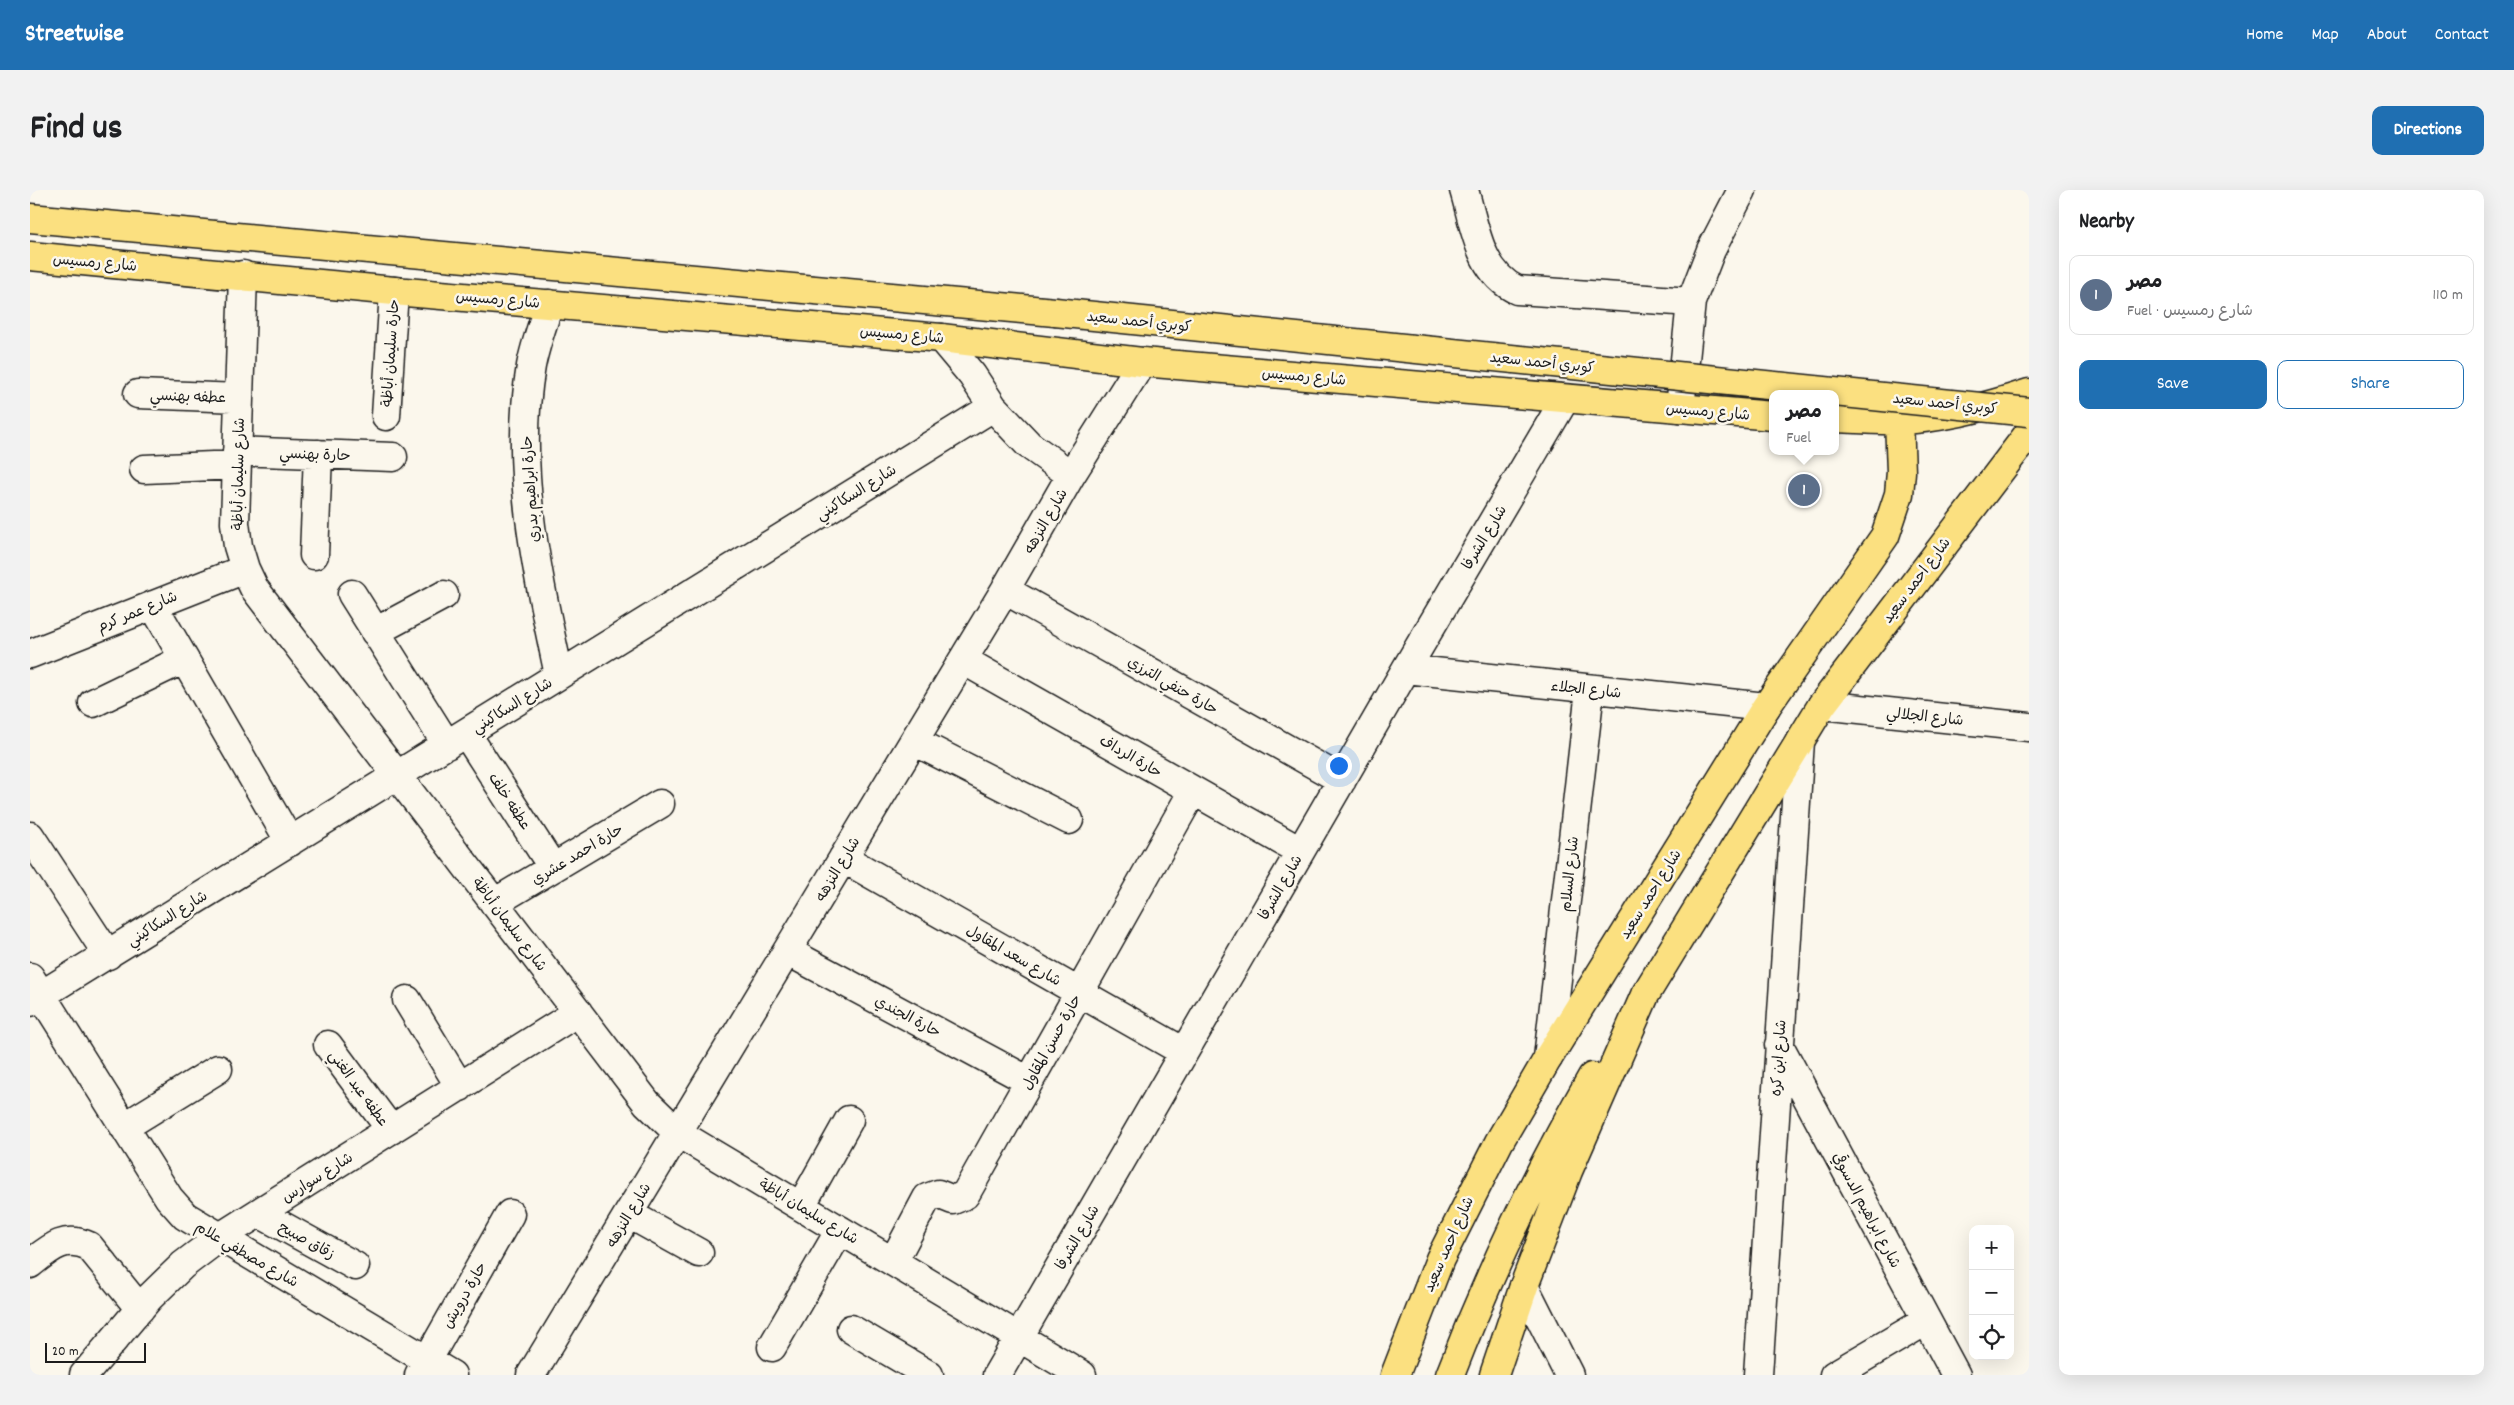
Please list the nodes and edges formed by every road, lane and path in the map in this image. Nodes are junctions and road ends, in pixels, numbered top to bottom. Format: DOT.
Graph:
graph roads {
  1 [pos="1464,190"];
  2 [pos="1742,190"];
  3 [pos="30,218"];
  4 [pos="361,248"];
  5 [pos="30,256"];
  6 [pos="243,275"];
  7 [pos="356,286"];
  8 [pos="394,290"];
  9 [pos="1691,302"];
  10 [pos="549,304"];
  11 [pos="941,338"];
  12 [pos="1142,362"];
  13 [pos="1815,390"];
  14 [pos="1839,392"];
  15 [pos="2029,393"];
  16 [pos="138,394"];
  17 [pos="239,398"];
  18 [pos="1565,399"];
  19 [pos="993,408"];
  20 [pos="1680,408"];
  21 [pos="2029,412"];
  22 [pos="386,416"];
  23 [pos="1769,416"];
  24 [pos="1839,418"];
  25 [pos="1899,420"];
  26 [pos="2027,438"];
  27 [pos="318,454"];
  28 [pos="393,457"];
  29 [pos="236,458"];
  30 [pos="144,469"];
  31 [pos="1071,475"];
  32 [pos="314,555"];
  33 [pos="245,569"];
  34 [pos="1005,590"];
  35 [pos="352,594"];
  36 [pos="444,595"];
  37 [pos="154,605"];
  38 [pos="375,632"];
  39 [pos="30,654"];
  40 [pos="184,659"];
  41 [pos="963,660"];
  42 [pos="1406,669"];
  43 [pos="559,675"];
  44 [pos="1590,690"];
  45 [pos="93,703"];
  46 [pos="1822,705"];
  47 [pos="1766,707"];
  48 [pos="2029,727"];
  49 [pos="456,739"];
  50 [pos="914,741"];
  51 [pos="1800,741"];
  52 [pos="397,776"];
  53 [pos="1342,780"];
  54 [pos="1193,791"];
  55 [pos="660,804"];
  56 [pos="1069,820"];
  57 [pos="30,836"];
  58 [pos="290,842"];
  59 [pos="1300,851"];
  60 [pos="843,858"];
  61 [pos="553,868"];
  62 [pos="494,903"];
  63 [pos="787,951"];
  64 [pos="108,955"];
  65 [pos="34,991"];
  66 [pos="1079,992"];
  67 [pos="1645,994"];
  68 [pos="407,1000"];
  69 [pos="578,1012"];
  70 [pos="328,1045"];
  71 [pos="1779,1045"];
  72 [pos="1184,1052"];
  73 [pos="1548,1058"];
  74 [pos="218,1069"];
  75 [pos="1029,1081"];
  76 [pos="460,1087"];
  77 [pos="849,1120"];
  78 [pos="124,1127"];
  79 [pos="390,1130"];
  80 [pos="678,1132"];
  81 [pos="801,1206"];
  82 [pos="259,1213"];
  83 [pos="510,1214"];
  84 [pos="628,1214"];
  85 [pos="840,1230"];
  86 [pos="220,1237"];
  87 [pos="699,1253"];
  88 [pos="893,1262"];
  89 [pos="30,1264"];
  90 [pos="355,1266"];
  91 [pos="1524,1286"];
  92 [pos="140,1309"];
  93 [pos="1926,1321"];
  94 [pos="851,1329"];
  95 [pos="1019,1337"];
  96 [pos="772,1347"];
  97 [pos="423,1368"];
  98 [pos="84,1375"];
  99 [pos="452,1375"];
  100 [pos="531,1375"];
  101 [pos="929,1375"];
  102 [pos="997,1375"];
  103 [pos="1082,1375"];
  104 [pos="1395,1375"];
  105 [pos="1450,1375"];
  106 [pos="1494,1375"];
  107 [pos="1569,1375"];
  108 [pos="1758,1375"];
  109 [pos="1834,1375"];
  110 [pos="1956,1375"];
  1 -- 9 [label="street"];
  2 -- 9 [label="street"];
  3 -- 4 [label="main road"];
  4 -- 7 [label="main road"];
  4 -- 13 [label="main road, كوبري أحمد سعيد, bridge"];
  5 -- 6 [label="main road, شارع رمسيس"];
  6 -- 7 [label="main road, شارع رمسيس"];
  6 -- 17 [label="street, شارع سليمان أباظة"];
  7 -- 8 [label="main road, شارع رمسيس"];
  8 -- 10 [label="main road, شارع رمسيس"];
  8 -- 22 [label="street, حارة سليمان أباظة"];
  9 -- 20 [label="street"];
  10 -- 11 [label="main road, شارع رمسيس"];
  10 -- 43 [label="street, حارة ابراهيم بدري"];
  11 -- 12 [label="main road, شارع رمسيس"];
  11 -- 19 [label="street"];
  12 -- 18 [label="main road, شارع رمسيس"];
  12 -- 31 [label="street, شارع النزهه"];
  14 -- 21 [label="main road, كوبري أحمد سعيد, bridge"];
  15 -- 25 [label="main road"];
  16 -- 17 [label="street, عطفه بهنسي"];
  17 -- 29 [label="street, شارع سليمان أباظة"];
  18 -- 20 [label="main road, شارع رمسيس"];
  18 -- 42 [label="street, شارع الشرفا"];
  19 -- 31 [label="street"];
  19 -- 43 [label="street, شارع السكاكيني"];
  20 -- 23 [label="main road, شارع رمسيس"];
  24 -- 25 [label="main road"];
  25 -- 47 [label="main road, شارع احمد سعيد"];
  26 -- 46 [label="main road, شارع احمد سعيد"];
  27 -- 28 [label="street, حارة بهنسي"];
  27 -- 29 [label="street, حارة بهنسي"];
  27 -- 32 [label="street"];
  29 -- 30 [label="street, حارة بهنسي"];
  29 -- 33 [label="street, شارع سليمان أباظة"];
  31 -- 34 [label="street, شارع النزهه"];
  33 -- 37 [label="street, شارع عمر كرم"];
  33 -- 52 [label="street, شارع سليمان أباظة"];
  34 -- 41 [label="street, شارع النزهه"];
  34 -- 53 [label="street, حارة حنفي الترزي"];
  35 -- 38 [label="street, عطفه خلف"];
  36 -- 38 [label="street"];
  37 -- 39 [label="street, شارع عمر كرم"];
  37 -- 40 [label="street"];
  38 -- 49 [label="street, عطفه خلف"];
  40 -- 45 [label="street"];
  40 -- 58 [label="street"];
  41 -- 50 [label="street, شارع النزهه"];
  41 -- 54 [label="street, حارة الرداف"];
  42 -- 44 [label="street, شارع الجلاء"];
  42 -- 53 [label="street, شارع الشرفا"];
  43 -- 49 [label="street, شارع السكاكيني"];
  44 -- 47 [label="street, شارع الجلاء"];
  44 -- 73 [label="street, شارع السلام"];
  46 -- 48 [label="street, شارع الجلالي"];
  46 -- 51 [label="main road, شارع احمد سعيد"];
  47 -- 73 [label="main road, شارع احمد سعيد"];
  49 -- 52 [label="street, شارع السكاكيني"];
  49 -- 61 [label="street, عطفه خلف"];
  50 -- 56 [label="street"];
  50 -- 60 [label="street, شارع النزهه"];
  51 -- 67 [label="main road, شارع احمد سعيد"];
  51 -- 71 [label="street, شارع ابن كره"];
  52 -- 58 [label="street, شارع السكاكيني"];
  52 -- 62 [label="street, شارع سليمان أباظة"];
  53 -- 59 [label="street, شارع الشرفا"];
  54 -- 59 [label="street, حارة الرداف"];
  54 -- 66 [label="street, حارة حسن المقاول"];
  55 -- 61 [label="street, حارة احمد عشري"];
  57 -- 64 [label="street"];
  58 -- 64 [label="street, شارع السكاكيني"];
  59 -- 72 [label="street, شارع الشرفا"];
  60 -- 63 [label="street, شارع النزهه"];
  60 -- 66 [label="street, شارع سعد المقاول"];
  61 -- 62 [label="street, حارة احمد عشري"];
  62 -- 69 [label="street, شارع سليمان أباظة"];
  63 -- 75 [label="street, حارة الجندي"];
  63 -- 80 [label="street, شارع النزهه"];
  64 -- 65 [label="street, شارع السكاكيني"];
  65 -- 78 [label="street, شارع مصطفي علام"];
  66 -- 72 [label="street, شارع سعد المقاول"];
  66 -- 75 [label="street, حارة حسن المقاول"];
  67 -- 91 [label="main road, شارع احمد سعيد"];
  67 -- 105 [label="main road"];
  68 -- 76 [label="street"];
  69 -- 76 [label="street, شارع سوارس"];
  69 -- 80 [label="street, شارع سليمان أباظة"];
  70 -- 79 [label="street, عطفه عبد الغني"];
  71 -- 93 [label="street, شارع ابراهيم الدسوقي"];
  71 -- 108 [label="street, شارع ابن كره"];
  72 -- 95 [label="street, شارع الشرفا"];
  73 -- 104 [label="main road, شارع احمد سعيد"];
  74 -- 78 [label="street"];
  75 -- 88 [label="street, حارة حسن المقاول"];
  76 -- 79 [label="street, شارع سوارس"];
  77 -- 81 [label="street"];
  78 -- 86 [label="street, شارع مصطفي علام"];
  79 -- 82 [label="street, شارع سوارس"];
  80 -- 81 [label="street, شارع سليمان أباظة"];
  80 -- 84 [label="street, شارع النزهه"];
  81 -- 85 [label="street, شارع سليمان أباظة"];
  82 -- 86 [label="street, شارع سوارس"];
  82 -- 90 [label="street, زقاق صبيح"];
  83 -- 97 [label="street, حارة درويش"];
  84 -- 87 [label="street"];
  84 -- 100 [label="street, شارع النزهه"];
  85 -- 88 [label="street, شارع سليمان أباظة"];
  85 -- 96 [label="street"];
  86 -- 92 [label="street, شارع سوارس"];
  86 -- 97 [label="street, شارع مصطفي علام"];
  88 -- 95 [label="street, شارع سليمان أباظة"];
  89 -- 92 [label="street"];
  91 -- 106 [label="main road, شارع احمد سعيد"];
  91 -- 107 [label="street"];
  92 -- 98 [label="street, شارع سوارس"];
  93 -- 109 [label="street"];
  93 -- 110 [label="street, شارع ابراهيم الدسوقي"];
  94 -- 101 [label="street"];
  95 -- 102 [label="street, شارع الشرفا"];
  95 -- 103 [label="street, شارع سليمان أباظة"];
  97 -- 99 [label="street, شارع مصطفي علام"];
}
